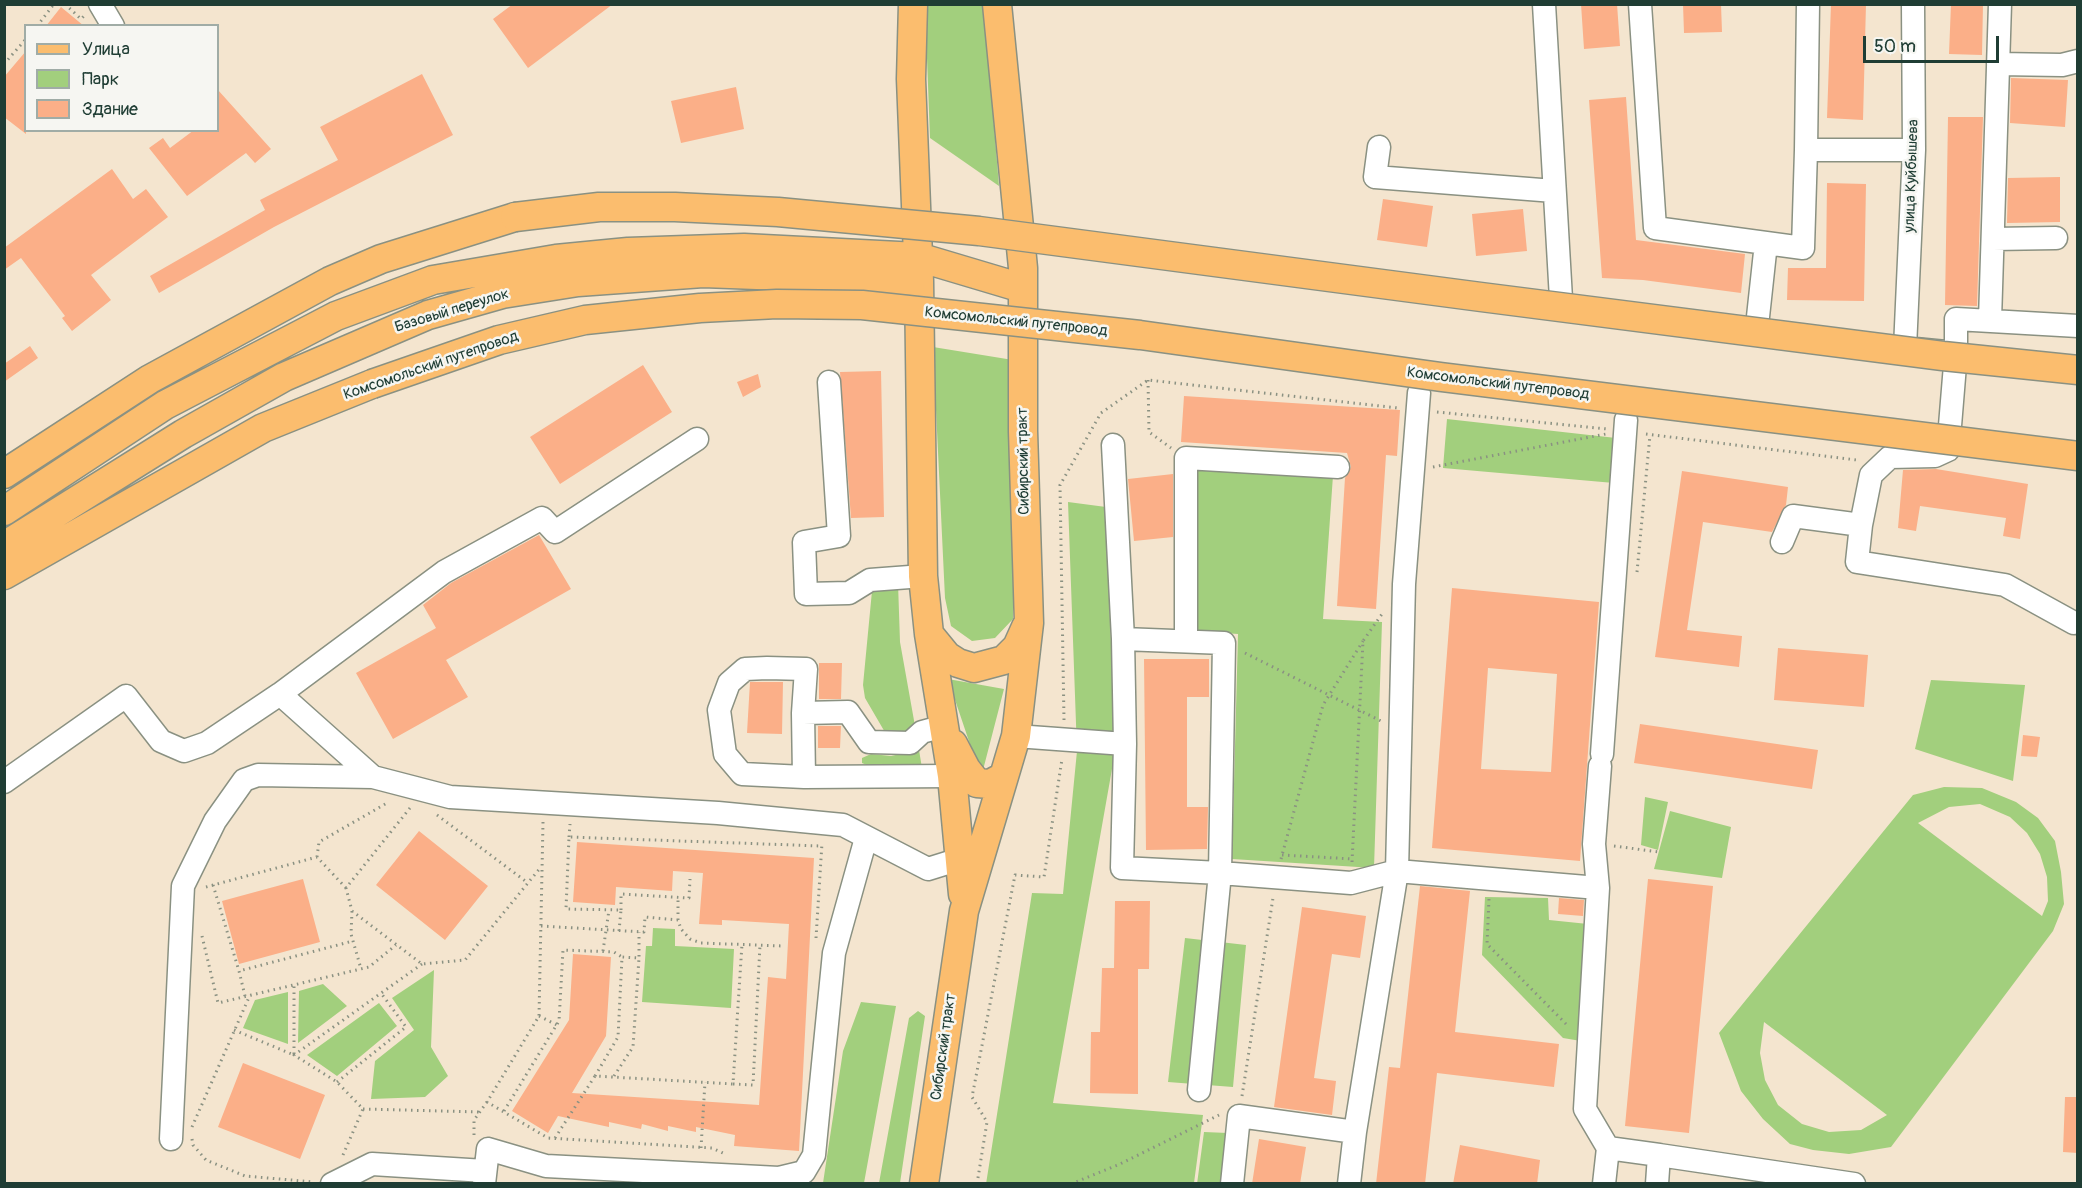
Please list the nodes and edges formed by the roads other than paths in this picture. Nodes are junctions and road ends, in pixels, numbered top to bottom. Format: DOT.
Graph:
graph roads {
  1 [pos="913,4"];
  2 [pos="997,4"];
  3 [pos="1544,4"];
  4 [pos="1640,4"];
  5 [pos="1808,4"];
  6 [pos="1913,4"];
  7 [pos="2000,4"];
  8 [pos="93,9"];
  9 [pos="111,24"];
  10 [pos="2078,61"];
  11 [pos="1998,64"];
  12 [pos="1379,147"];
  13 [pos="1806,150"];
  14 [pos="1914,150"];
  15 [pos="1554,191"];
  16 [pos="2056,238"];
  17 [pos="1993,239"];
  18 [pos="1766,243"];
  19 [pos="918,269"];
  20 [pos="1022,288"];
  21 [pos="1561,299"];
  22 [pos="1990,320"];
  23 [pos="1757,326"];
  24 [pos="2078,326"];
  25 [pos="1956,353"];
  26 [pos="2078,370"];
  27 [pos="829,382"];
  28 [pos="1419,401"];
  29 [pos="1625,426"];
  30 [pos="697,439"];
  31 [pos="1113,445"];
  32 [pos="2078,456"];
  33 [pos="1338,467"];
  34 [pos="4,474"];
  35 [pos="4,511"];
  36 [pos="1861,525"];
  37 [pos="1782,542"];
  38 [pos="4,546"];
  39 [pos="4,575"];
  40 [pos="923,576"];
  41 [pos="1029,623"];
  42 [pos="2074,623"];
  43 [pos="929,634"];
  44 [pos="1123,639"];
  45 [pos="1186,641"];
  46 [pos="280,694"];
  47 [pos="803,713"];
  48 [pos="944,726"];
  49 [pos="1016,736"];
  50 [pos="1125,744"];
  51 [pos="952,776"];
  52 [pos="373,777"];
  53 [pos="804,777"];
  54 [pos="1004,777"];
  55 [pos="4,782"];
  56 [pos="866,838"];
  57 [pos="960,859"];
  58 [pos="1397,871"];
  59 [pos="1220,873"];
  60 [pos="1598,888"];
  61 [pos="964,911"];
  62 [pos="1199,1090"];
  63 [pos="1355,1132"];
  64 [pos="171,1139"];
  65 [pos="1608,1148"];
  66 [pos="1659,1155"];
  67 [pos="486,1168"];
  68 [pos="332,1184"];
  69 [pos="924,1184"];
  70 [pos="1232,1184"];
  71 [pos="1349,1184"];
  72 [pos="1604,1184"];
  73 [pos="1657,1184"];
  74 [pos="1854,1184"];
  1 -- 19 [label="main road, Сибирский тракт"];
  2 -- 20 [label="main road, Сибирский тракт"];
  3 -- 15 [label="street"];
  4 -- 18 [label="street"];
  5 -- 13 [label="street"];
  6 -- 14 [label="street, улица Куйбышева"];
  7 -- 11 [label="street"];
  8 -- 9 [label="street"];
  10 -- 11 [label="street"];
  11 -- 17 [label="street"];
  12 -- 15 [label="street"];
  13 -- 14 [label="street"];
  13 -- 18 [label="street"];
  14 -- 25 [label="street, улица Куйбышева"];
  15 -- 21 [label="street"];
  16 -- 17 [label="street"];
  17 -- 22 [label="street"];
  18 -- 23 [label="street"];
  19 -- 20 [label="main road"];
  19 -- 35 [label="main road, Базовый переулок"];
  19 -- 38 [label="main road, Базовый переулок"];
  19 -- 40 [label="main road, Сибирский тракт"];
  20 -- 41 [label="main road, Сибирский тракт"];
  22 -- 24 [label="street"];
  22 -- 25 [label="street"];
  25 -- 36 [label="street"];
  26 -- 34 [label="main road, bridge"];
  27 -- 40 [label="street"];
  28 -- 58 [label="street"];
  29 -- 60 [label="street"];
  30 -- 46 [label="street"];
  31 -- 44 [label="street"];
  32 -- 39 [label="main road, Комсомольский путепровод, bridge"];
  33 -- 45 [label="street"];
  36 -- 37 [label="street"];
  36 -- 42 [label="street"];
  40 -- 43 [label="main road, Сибирский тракт"];
  41 -- 43 [label="main road"];
  41 -- 49 [label="main road, Сибирский тракт"];
  43 -- 48 [label="main road, Сибирский тракт"];
  44 -- 45 [label="street"];
  44 -- 50 [label="street"];
  45 -- 59 [label="street"];
  46 -- 52 [label="street"];
  46 -- 55 [label="street"];
  47 -- 48 [label="street"];
  47 -- 53 [label="street"];
  47 -- 53 [label="street"];
  48 -- 51 [label="main road, Сибирский тракт"];
  48 -- 54 [label="main road"];
  49 -- 50 [label="street"];
  49 -- 54 [label="main road, Сибирский тракт"];
  50 -- 59 [label="street"];
  51 -- 53 [label="street"];
  51 -- 57 [label="main road, Сибирский тракт"];
  52 -- 56 [label="street"];
  52 -- 64 [label="street"];
  54 -- 61 [label="main road, Сибирский тракт"];
  56 -- 57 [label="street"];
  56 -- 67 [label="street"];
  57 -- 61 [label="main road, Сибирский тракт"];
  58 -- 59 [label="street"];
  58 -- 60 [label="street"];
  58 -- 63 [label="street"];
  59 -- 62 [label="street"];
  60 -- 65 [label="street"];
  61 -- 69 [label="main road, Сибирский тракт"];
  63 -- 70 [label="street"];
  63 -- 71 [label="street"];
  65 -- 66 [label="street"];
  65 -- 72 [label="street"];
  66 -- 73 [label="street"];
  66 -- 74 [label="street"];
  67 -- 68 [label="street"];
}
